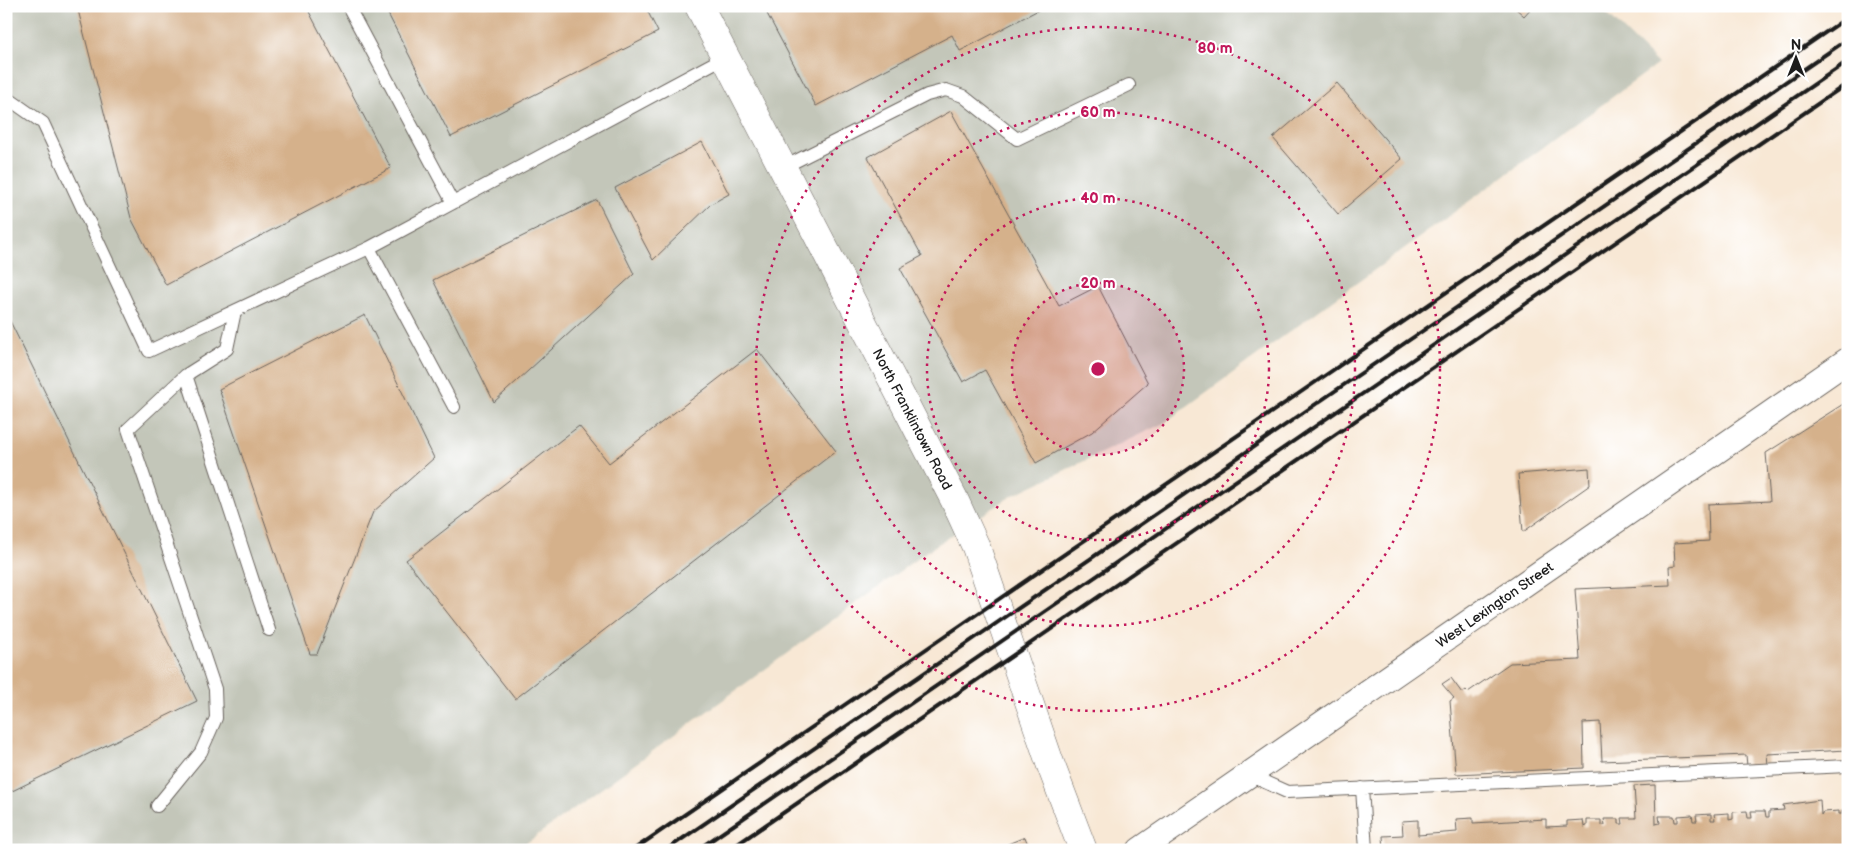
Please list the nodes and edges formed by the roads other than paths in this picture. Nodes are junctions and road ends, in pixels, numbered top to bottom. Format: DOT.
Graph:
graph roads {
  1 [pos="348,6"];
  2 [pos="699,6"];
  3 [pos="725,57"];
  4 [pos="1129,85"];
  5 [pos="6,97"];
  6 [pos="782,168"];
  7 [pos="453,203"];
  8 [pos="369,248"];
  9 [pos="235,311"];
  10 [pos="1848,360"];
  11 [pos="186,375"];
  12 [pos="454,408"];
  13 [pos="269,630"];
  14 [pos="1848,766"];
  15 [pos="1247,774"];
  16 [pos="1362,788"];
  17 [pos="157,806"];
  18 [pos="1083,850"];
  19 [pos="1140,850"];
  20 [pos="1366,850"];
  1 -- 7 [label="lane"];
  2 -- 3 [label="street, North Franklintown Road"];
  3 -- 6 [label="street, North Franklintown Road"];
  3 -- 7 [label="lane"];
  4 -- 6 [label="lane"];
  5 -- 9 [label="lane"];
  6 -- 18 [label="street, North Franklintown Road"];
  7 -- 8 [label="lane"];
  8 -- 9 [label="lane"];
  8 -- 12 [label="lane"];
  9 -- 11 [label="lane"];
  10 -- 15 [label="street, West Lexington Street"];
  11 -- 13 [label="lane"];
  11 -- 17 [label="lane"];
  14 -- 16 [label="lane"];
  15 -- 16 [label="lane"];
  15 -- 19 [label="street, West Lexington Street"];
  16 -- 20 [label="lane"];
}
